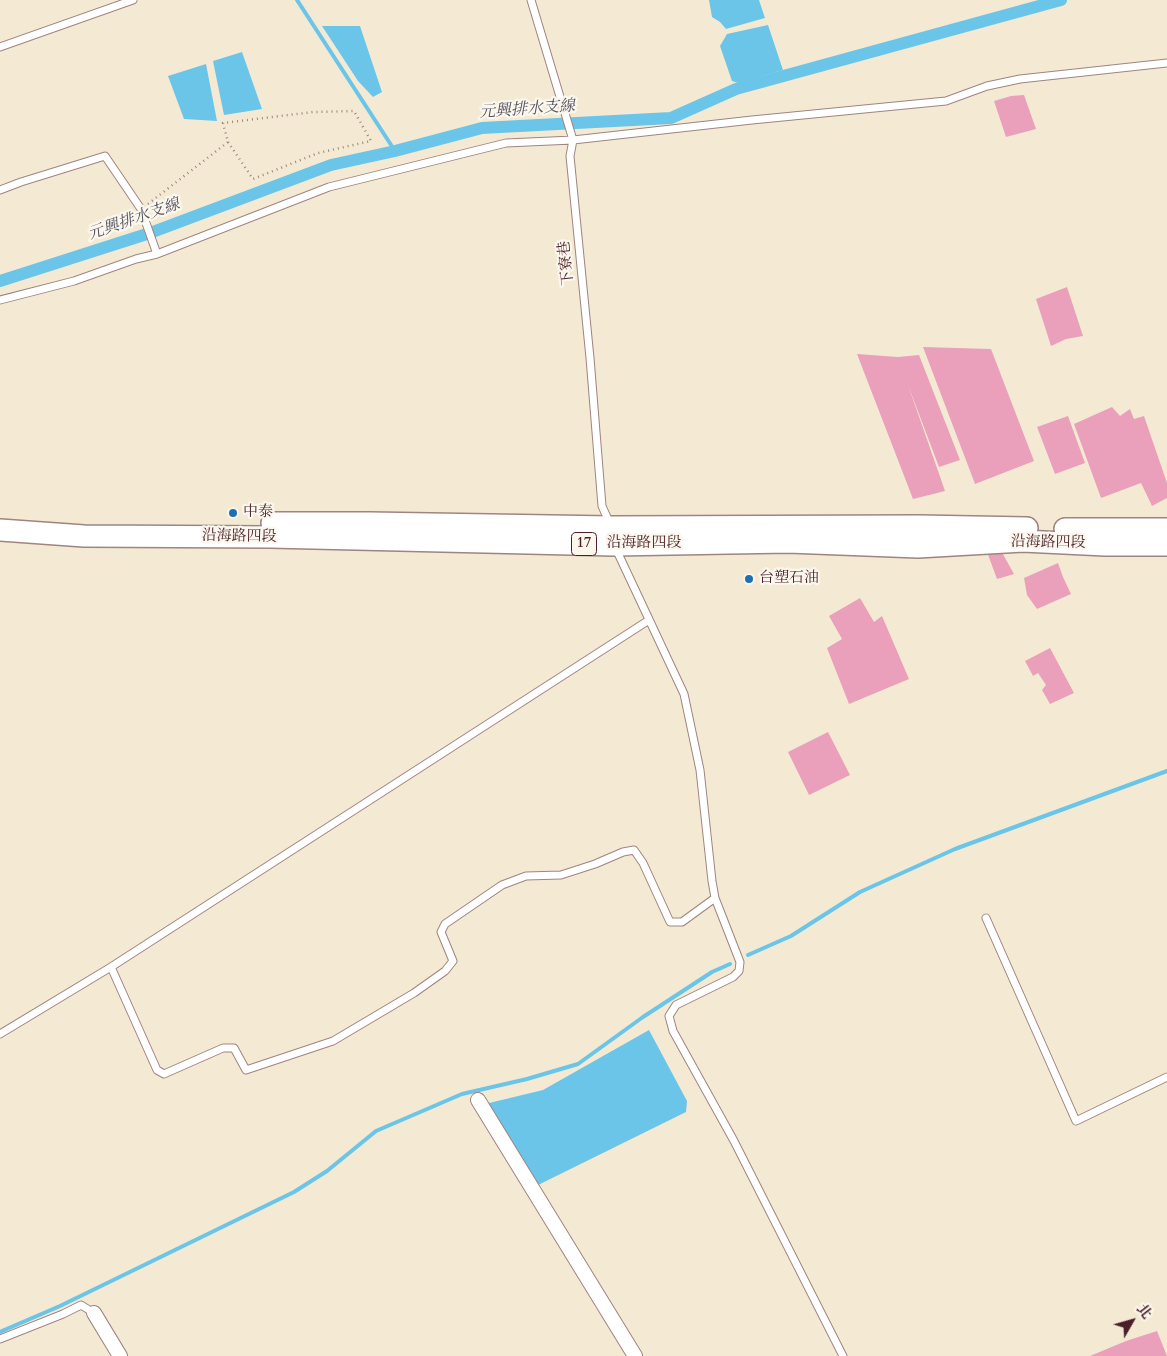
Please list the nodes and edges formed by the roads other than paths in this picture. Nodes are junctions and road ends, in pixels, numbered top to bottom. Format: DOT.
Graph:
graph roads {
  1 [pos="133,0"];
  2 [pos="531,0"];
  3 [pos="0,47"];
  4 [pos="1167,63"];
  5 [pos="573,140"];
  6 [pos="0,190"];
  7 [pos="157,254"];
  8 [pos="0,300"];
  9 [pos="0,516"];
  10 [pos="1167,529"];
  11 [pos="0,530"];
  12 [pos="234,530"];
  13 [pos="613,536"];
  14 [pos="1167,545"];
  15 [pos="649,620"];
  16 [pos="715,898"];
  17 [pos="986,918"];
  18 [pos="111,967"];
  19 [pos="0,1034"];
  20 [pos="1167,1077"];
  21 [pos="478,1100"];
  22 [pos="94,1314"];
  23 [pos="0,1339"];
  24 [pos="120,1356"];
  25 [pos="634,1356"];
  26 [pos="843,1356"];
  1 -- 3 [label="lane"];
  2 -- 5 [label="lane, 下寮巷"];
  4 -- 5 [label="lane"];
  5 -- 7 [label="lane"];
  5 -- 13 [label="lane, 下寮巷"];
  6 -- 7 [label="lane"];
  7 -- 8 [label="lane"];
  9 -- 12 [label="main road, 沿海路四段 / 17"];
  10 -- 13 [label="main road, 沿海路四段 / 17"];
  11 -- 12 [label="main road, 沿海路四段 / 17"];
  12 -- 13 [label="main road, 沿海路四段 / 17"];
  13 -- 14 [label="main road, 沿海路四段 / 17"];
  13 -- 15 [label="lane, 下寮巷"];
  15 -- 16 [label="lane, 下寮巷"];
  15 -- 18 [label="lane"];
  16 -- 18 [label="lane"];
  16 -- 26 [label="lane, 下寮巷"];
  17 -- 20 [label="lane"];
  18 -- 19 [label="lane"];
  21 -- 25 [label="street"];
  22 -- 23 [label="lane"];
  22 -- 24 [label="street"];
}
